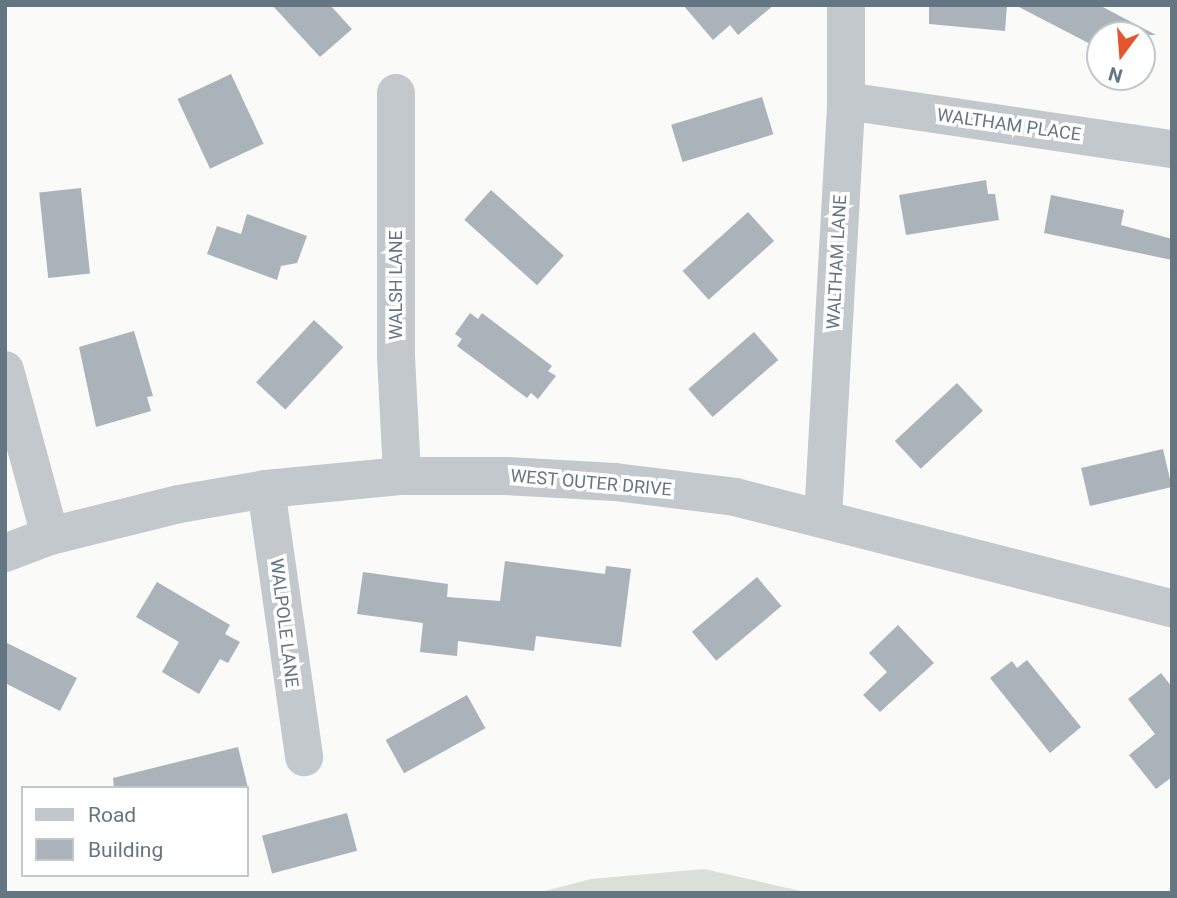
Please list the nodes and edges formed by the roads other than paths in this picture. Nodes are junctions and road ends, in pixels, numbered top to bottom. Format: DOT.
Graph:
graph roads {
  1 [pos="846,5"];
  2 [pos="396,93"];
  3 [pos="846,101"];
  4 [pos="1172,149"];
  5 [pos="5,370"];
  6 [pos="402,476"];
  7 [pos="266,489"];
  8 [pos="823,518"];
  9 [pos="50,536"];
  10 [pos="5,553"];
  11 [pos="1172,608"];
  12 [pos="304,757"];
  1 -- 3 [label="street, WALTHAM LANE"];
  2 -- 6 [label="street, WALSH LANE"];
  3 -- 4 [label="street, WALTHAM PLACE"];
  3 -- 8 [label="street, WALTHAM LANE"];
  5 -- 9 [label="street"];
  6 -- 7 [label="street, WEST OUTER DRIVE"];
  6 -- 8 [label="street, WEST OUTER DRIVE"];
  7 -- 9 [label="street, WEST OUTER DRIVE"];
  7 -- 12 [label="street, WALPOLE LANE"];
  8 -- 11 [label="street, WEST OUTER DRIVE"];
  9 -- 10 [label="street, WEST OUTER DRIVE"];
}
